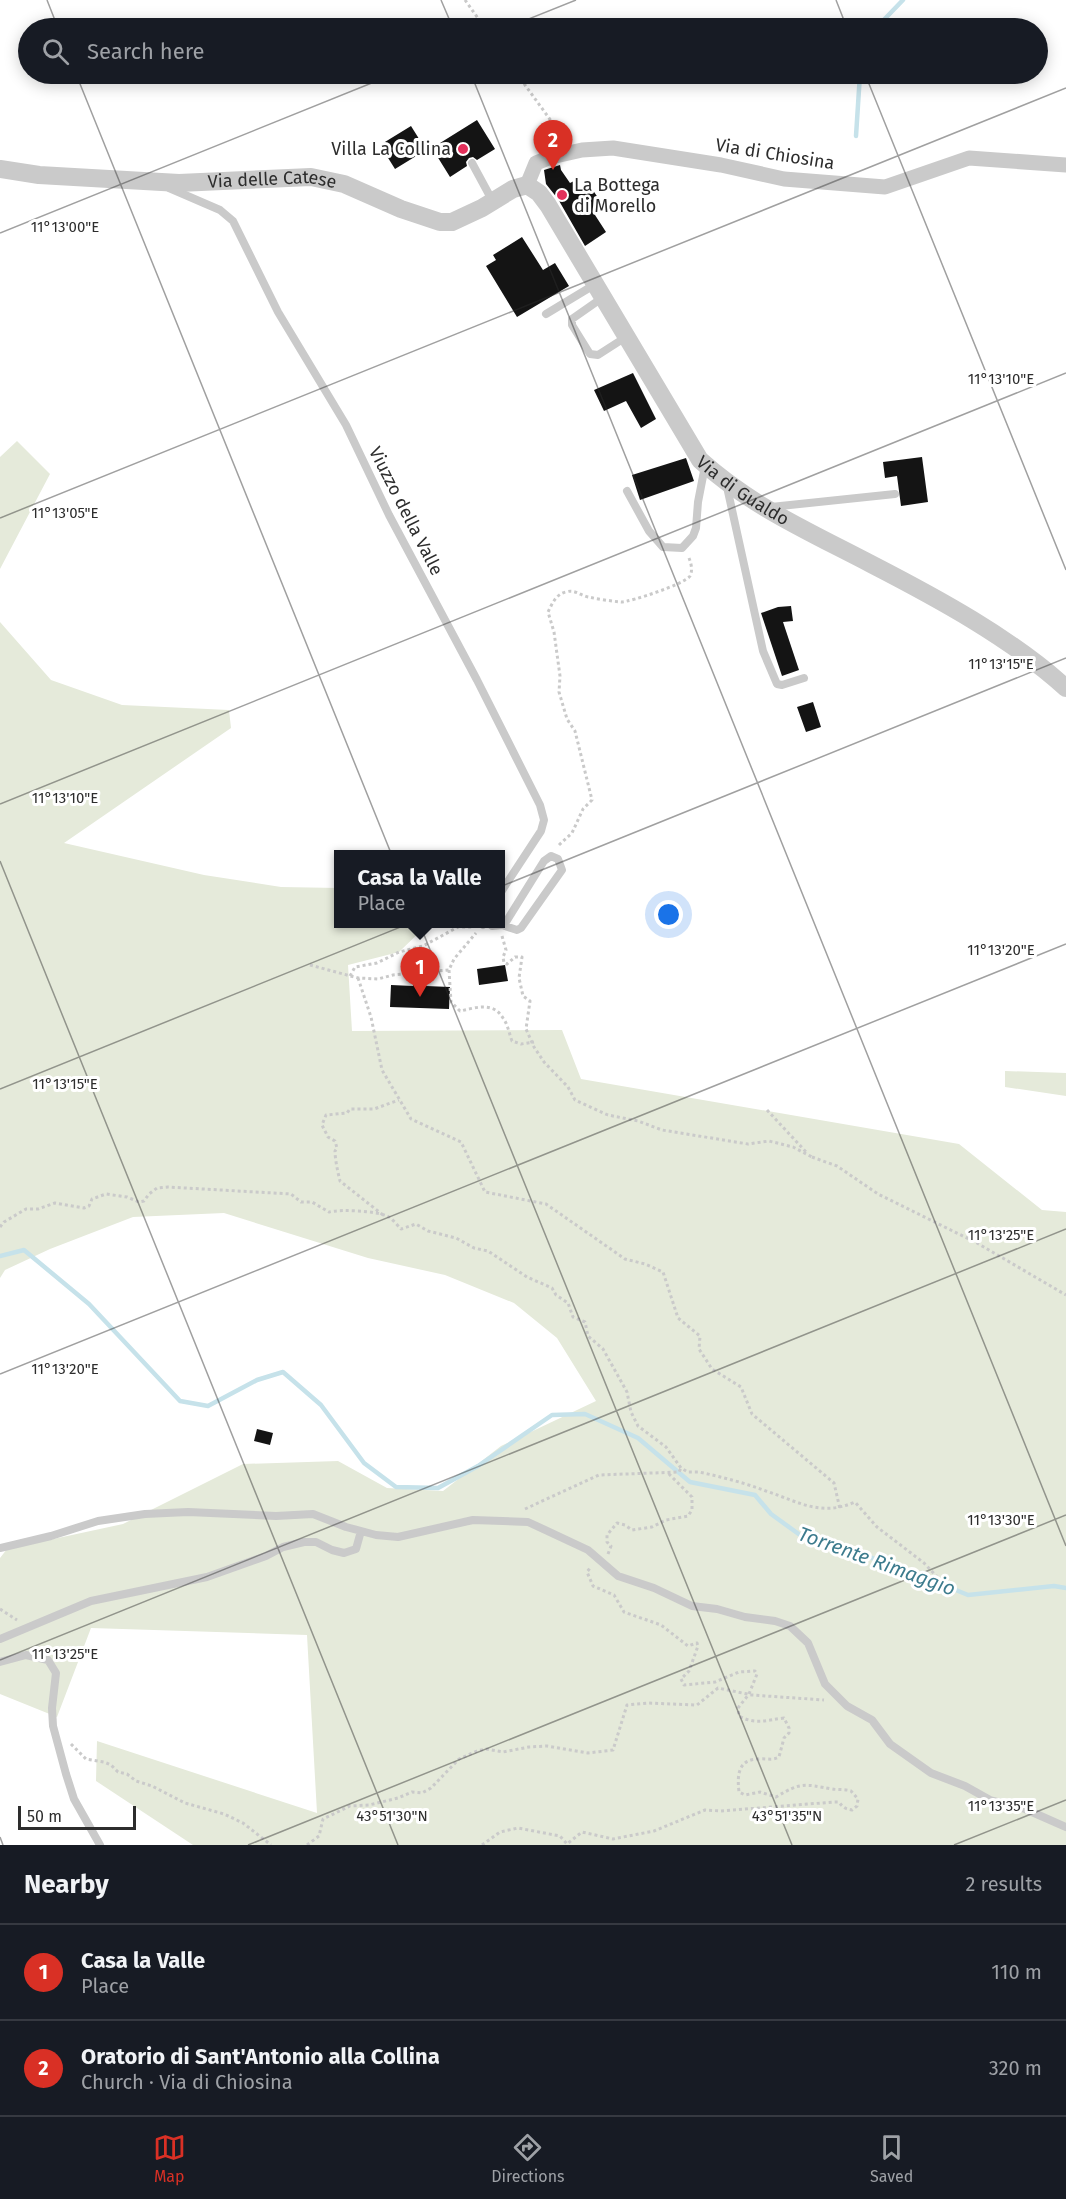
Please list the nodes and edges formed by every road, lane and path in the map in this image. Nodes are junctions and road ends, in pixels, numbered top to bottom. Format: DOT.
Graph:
graph roads {
  1 [pos="465,0"];
  2 [pos="478,18"];
  3 [pos="524,84"];
  4 [pos="573,152"];
  5 [pos="472,163"];
  6 [pos="1066,165"];
  7 [pos="0,169"];
  8 [pos="157,183"];
  9 [pos="527,186"];
  10 [pos="492,200"];
  11 [pos="599,291"];
  12 [pos="546,314"];
  13 [pos="627,337"];
  14 [pos="705,464"];
  15 [pos="726,482"];
  16 [pos="627,491"];
  17 [pos="895,494"];
  18 [pos="762,507"];
  19 [pos="685,545"];
  20 [pos="804,678"];
  21 [pos="1066,688"];
  22 [pos="559,845"];
  23 [pos="505,886"];
  24 [pos="505,922"];
  25 [pos="456,928"];
  26 [pos="487,928"];
  27 [pos="492,928"];
  28 [pos="503,928"];
  29 [pos="310,965"];
  30 [pos="449,969"];
  31 [pos="350,976"];
  32 [pos="358,978"];
  33 [pos="534,1042"];
  34 [pos="399,1100"];
  35 [pos="767,1110"];
  36 [pos="812,1157"];
  37 [pos="383,1215"];
  38 [pos="0,1227"];
  39 [pos="1066,1295"];
  40 [pos="681,1468"];
  41 [pos="668,1473"];
  42 [pos="840,1509"];
  43 [pos="510,1520"];
  44 [pos="361,1531"];
  45 [pos="0,1548"];
  46 [pos="598,1559"];
  47 [pos="942,1582"];
  48 [pos="0,1609"];
  49 [pos="22,1629"];
  50 [pos="0,1639"];
  51 [pos="0,1662"];
  52 [pos="749,1694"];
  53 [pos="841,1700"];
  54 [pos="56,1738"];
  55 [pos="1066,1827"];
  56 [pos="100,1845"];
  57 [pos="271,1845"];
  58 [pos="307,1845"];
  59 [pos="482,1845"];
  1 -- 2 [label="path"];
  3 -- 4 [label="path"];
  4 -- 6 [label="street, Via di Chiosina"];
  4 -- 9 [label="street, Via di Chiosina"];
  5 -- 10 [label="lane"];
  7 -- 8 [label="street, Via delle Catese"];
  8 -- 10 [label="street, Via delle Catese"];
  8 -- 23 [label="lane, Viuzzo della Valle"];
  9 -- 10 [label="street, Via delle Catese"];
  9 -- 11 [label="street, Via di Gualdo"];
  11 -- 12 [label="lane"];
  11 -- 13 [label="street, Via di Gualdo"];
  11 -- 13 [label="lane"];
  13 -- 14 [label="street, Via di Gualdo"];
  14 -- 15 [label="street, Via di Gualdo"];
  14 -- 19 [label="lane"];
  15 -- 18 [label="street, Via di Gualdo"];
  15 -- 20 [label="lane"];
  16 -- 19 [label="lane"];
  17 -- 18 [label="lane"];
  18 -- 21 [label="street, Via di Gualdo"];
  19 -- 22 [label="path"];
  24 -- 28 [label="lane"];
  25 -- 31 [label="path"];
  26 -- 30 [label="path"];
  27 -- 33 [label="path"];
  29 -- 31 [label="path"];
  30 -- 32 [label="path"];
  30 -- 33 [label="path"];
  31 -- 32 [label="path"];
  32 -- 34 [label="path"];
  33 -- 36 [label="path"];
  34 -- 37 [label="path"];
  34 -- 42 [label="path"];
  35 -- 36 [label="path"];
  36 -- 39 [label="path"];
  37 -- 38 [label="path"];
  37 -- 40 [label="path"];
  40 -- 41 [label="path"];
  40 -- 42 [label="path"];
  41 -- 43 [label="path"];
  41 -- 46 [label="path"];
  42 -- 47 [label="path"];
  43 -- 44 [label="lane"];
  43 -- 46 [label="lane"];
  44 -- 45 [label="lane"];
  44 -- 49 [label="lane"];
  46 -- 52 [label="path"];
  46 -- 53 [label="lane"];
  48 -- 49 [label="path"];
  49 -- 50 [label="lane"];
  51 -- 54 [label="lane"];
  52 -- 53 [label="path"];
  52 -- 58 [label="path"];
  52 -- 59 [label="path"];
  53 -- 55 [label="lane"];
  54 -- 56 [label="lane"];
  54 -- 57 [label="path"];
}
